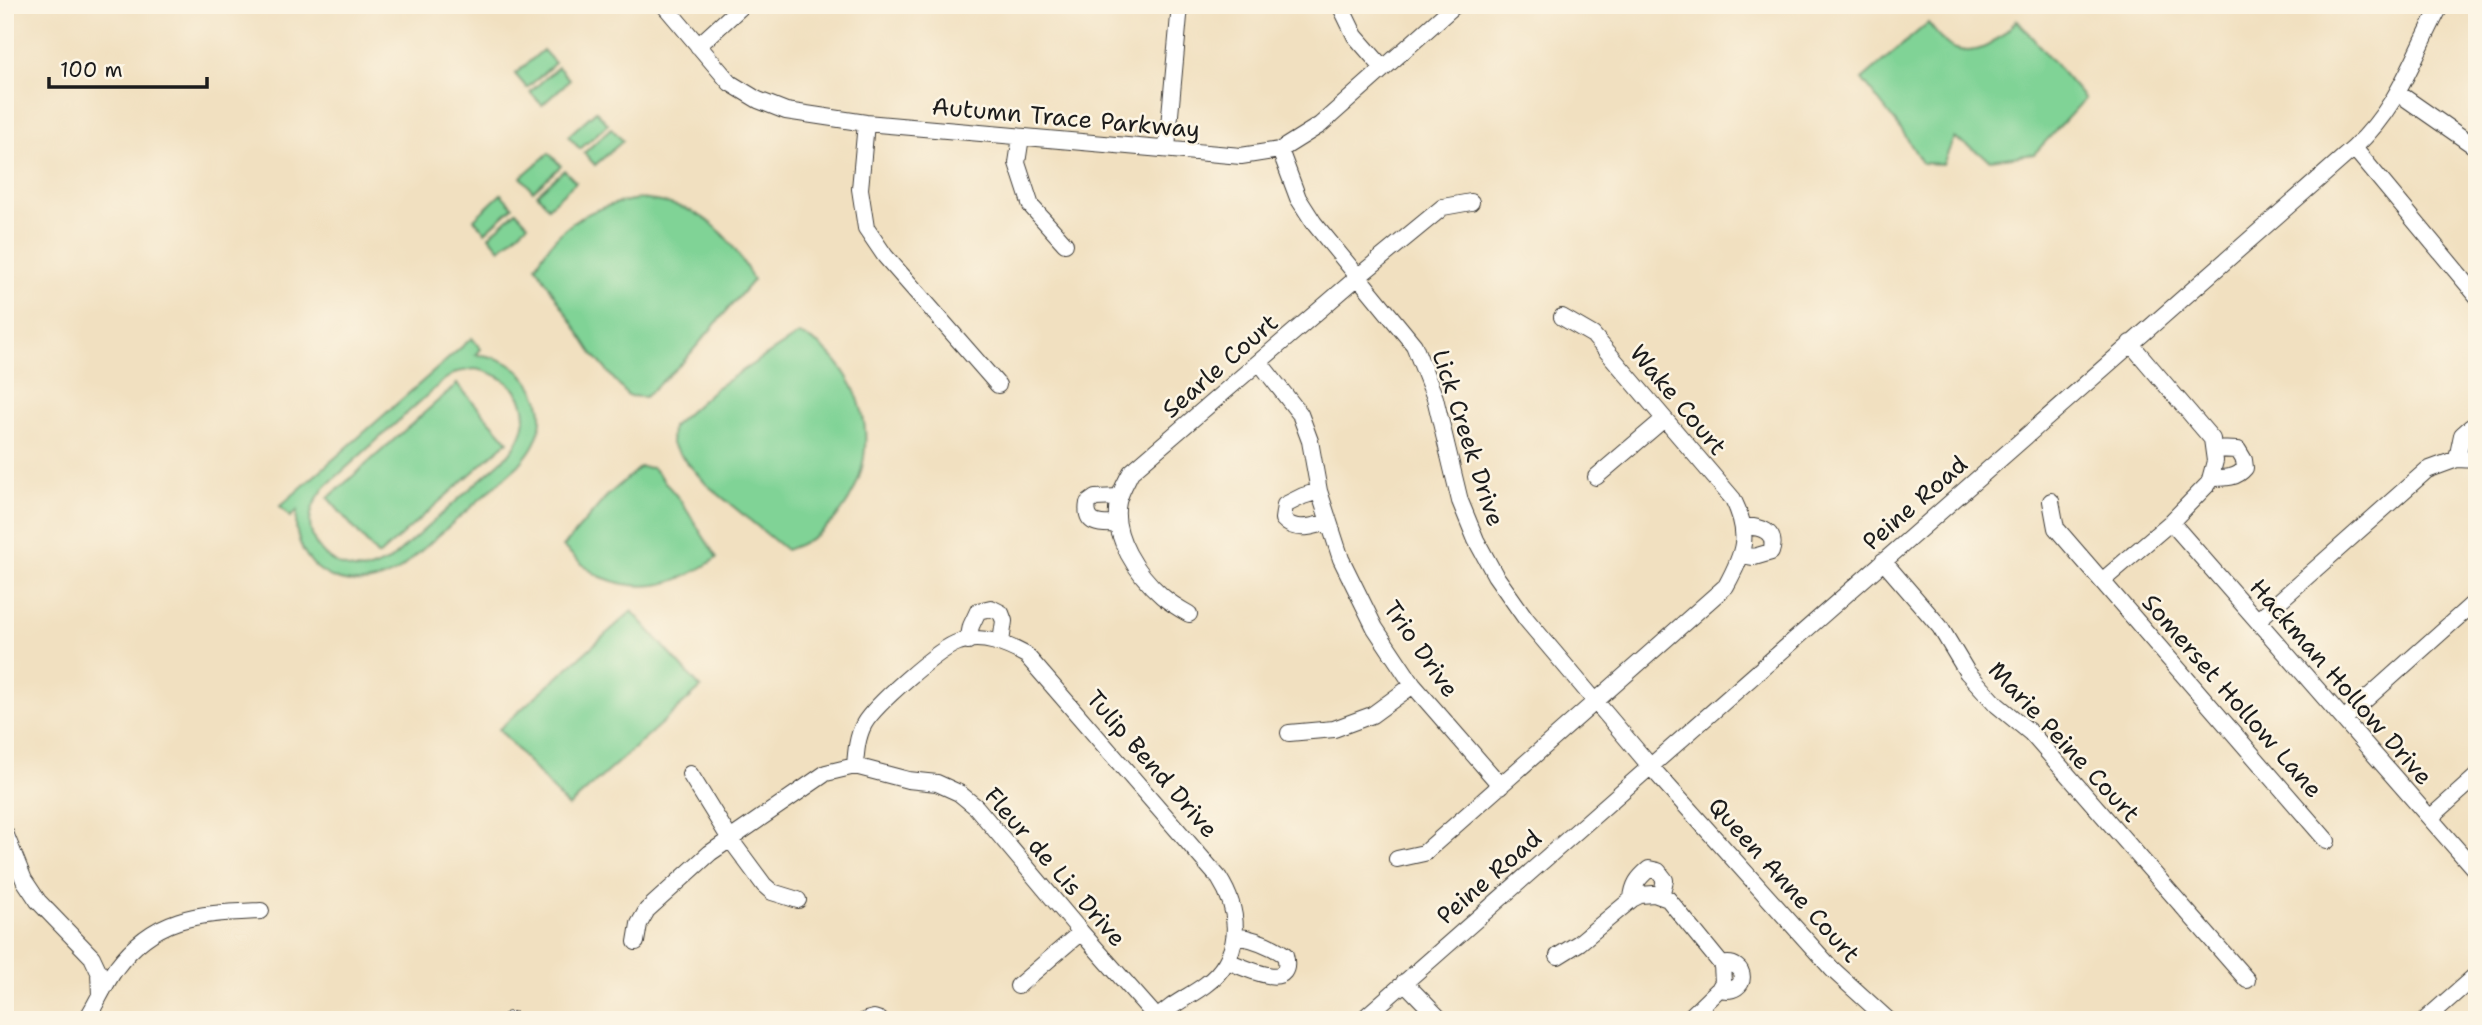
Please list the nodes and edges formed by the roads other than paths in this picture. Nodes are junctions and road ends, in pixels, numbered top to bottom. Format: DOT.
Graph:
graph roads {
  1 [pos="664,5"];
  2 [pos="743,5"];
  3 [pos="1180,5"];
  4 [pos="1340,5"];
  5 [pos="1455,5"];
  6 [pos="2441,5"];
  7 [pos="698,46"];
  8 [pos="1383,68"];
  9 [pos="2399,93"];
  10 [pos="866,124"];
  11 [pos="1021,137"];
  12 [pos="2354,148"];
  13 [pos="2477,148"];
  14 [pos="1167,149"];
  15 [pos="1280,150"];
  16 [pos="1471,202"];
  17 [pos="1065,244"];
  18 [pos="1359,276"];
  19 [pos="2477,296"];
  20 [pos="1562,317"];
  21 [pos="2130,343"];
  22 [pos="1260,363"];
  23 [pos="998,385"];
  24 [pos="1664,419"];
  25 [pos="2477,428"];
  26 [pos="2214,449"];
  27 [pos="2457,459"];
  28 [pos="2477,460"];
  29 [pos="1596,477"];
  30 [pos="2211,478"];
  31 [pos="1319,491"];
  32 [pos="1119,497"];
  33 [pos="2051,501"];
  34 [pos="1329,522"];
  35 [pos="2171,522"];
  36 [pos="1117,524"];
  37 [pos="1743,527"];
  38 [pos="1741,555"];
  39 [pos="1883,561"];
  40 [pos="2102,581"];
  41 [pos="2477,600"];
  42 [pos="1189,614"];
  43 [pos="2258,620"];
  44 [pos="968,641"];
  45 [pos="1001,642"];
  46 [pos="1413,685"];
  47 [pos="1595,701"];
  48 [pos="2344,719"];
  49 [pos="1289,733"];
  50 [pos="855,766"];
  51 [pos="1650,766"];
  52 [pos="690,774"];
  53 [pos="2477,776"];
  54 [pos="1501,786"];
  55 [pos="2430,818"];
  56 [pos="5,832"];
  57 [pos="730,839"];
  58 [pos="2327,841"];
  59 [pos="1397,859"];
  60 [pos="2477,873"];
  61 [pos="1661,896"];
  62 [pos="1632,899"];
  63 [pos="799,900"];
  64 [pos="261,911"];
  65 [pos="1081,932"];
  66 [pos="1236,936"];
  67 [pos="636,942"];
  68 [pos="127,955"];
  69 [pos="1558,956"];
  70 [pos="92,957"];
  71 [pos="1227,961"];
  72 [pos="2477,974"];
  73 [pos="2247,980"];
  74 [pos="1404,982"];
  75 [pos="1018,986"];
  76 [pos="100,995"];
  77 [pos="1156,1019"];
  78 [pos="86,1020"];
  79 [pos="866,1020"];
  80 [pos="880,1020"];
  81 [pos="1362,1020"];
  82 [pos="1441,1020"];
  83 [pos="1687,1020"];
  84 [pos="1888,1020"];
  85 [pos="2425,1020"];
  1 -- 7 [label="street, Autumn Trace Parkway"];
  2 -- 7 [label="street"];
  3 -- 14 [label="street"];
  4 -- 8 [label="street"];
  5 -- 8 [label="street, Autumn Trace Parkway"];
  6 -- 9 [label="street, Peine Road"];
  7 -- 10 [label="street, Autumn Trace Parkway"];
  8 -- 15 [label="street, Autumn Trace Parkway"];
  9 -- 12 [label="street, Peine Road"];
  9 -- 13 [label="street"];
  10 -- 11 [label="street, Autumn Trace Parkway"];
  10 -- 23 [label="street"];
  11 -- 14 [label="street, Autumn Trace Parkway"];
  11 -- 17 [label="street"];
  12 -- 19 [label="street"];
  12 -- 21 [label="street, Peine Road"];
  14 -- 15 [label="street, Autumn Trace Parkway"];
  15 -- 18 [label="street, Lick Creek Drive"];
  16 -- 18 [label="street, Searle Court"];
  18 -- 22 [label="street, Searle Court"];
  18 -- 47 [label="street, Lick Creek Drive"];
  20 -- 24 [label="street, Wake Court"];
  21 -- 26 [label="street"];
  21 -- 39 [label="street, Peine Road"];
  22 -- 31 [label="street, Trio Drive"];
  22 -- 32 [label="street, Searle Court"];
  24 -- 29 [label="street"];
  24 -- 37 [label="street, Wake Court"];
  25 -- 27 [label="street"];
  26 -- 30 [label="street"];
  26 -- 30 [label="street"];
  27 -- 28 [label="street"];
  27 -- 43 [label="street"];
  30 -- 35 [label="street"];
  31 -- 34 [label="street, Trio Drive"];
  31 -- 34 [label="street"];
  32 -- 36 [label="street, Searle Court"];
  32 -- 36 [label="street"];
  33 -- 40 [label="street, Somerset Hollow Lane"];
  34 -- 46 [label="street, Trio Drive"];
  35 -- 40 [label="street"];
  35 -- 43 [label="street, Hackman Hollow Drive"];
  36 -- 42 [label="street, Searle Court"];
  37 -- 38 [label="street, Wake Court"];
  37 -- 38 [label="street"];
  38 -- 47 [label="street, Wake Court"];
  39 -- 51 [label="street, Peine Road"];
  39 -- 73 [label="street, Marie Peine Court"];
  40 -- 58 [label="street, Somerset Hollow Lane"];
  41 -- 48 [label="street"];
  43 -- 48 [label="street, Hackman Hollow Drive"];
  44 -- 45 [label="street, Tulip Bend Drive"];
  44 -- 45 [label="street"];
  44 -- 50 [label="street, Tulip Bend Drive"];
  45 -- 66 [label="street, Tulip Bend Drive"];
  46 -- 49 [label="street"];
  46 -- 54 [label="street, Trio Drive"];
  47 -- 51 [label="street, Lick Creek Drive"];
  47 -- 54 [label="street, Wake Court"];
  48 -- 55 [label="street, Hackman Hollow Drive"];
  50 -- 57 [label="street"];
  50 -- 65 [label="street, Fleur de Lis Drive"];
  51 -- 74 [label="street, Peine Road"];
  51 -- 84 [label="street, Queen Anne Court"];
  52 -- 57 [label="street"];
  53 -- 55 [label="street"];
  54 -- 59 [label="street, Wake Court"];
  55 -- 60 [label="street, Hackman Hollow Drive"];
  56 -- 70 [label="street"];
  57 -- 63 [label="street"];
  57 -- 67 [label="street"];
  61 -- 62 [label="street"];
  61 -- 62 [label="street"];
  61 -- 83 [label="street"];
  62 -- 69 [label="street"];
  64 -- 68 [label="street"];
  65 -- 75 [label="street"];
  65 -- 77 [label="street, Fleur de Lis Drive"];
  66 -- 71 [label="street, Tulip Bend Drive"];
  66 -- 71 [label="street"];
  68 -- 70 [label="street"];
  68 -- 76 [label="street"];
  70 -- 76 [label="street"];
  71 -- 77 [label="street, Tulip Bend Drive"];
  72 -- 85 [label="street"];
  74 -- 81 [label="street, Peine Road"];
  74 -- 82 [label="street"];
  76 -- 78 [label="street"];
  79 -- 80 [label="street"];
}
